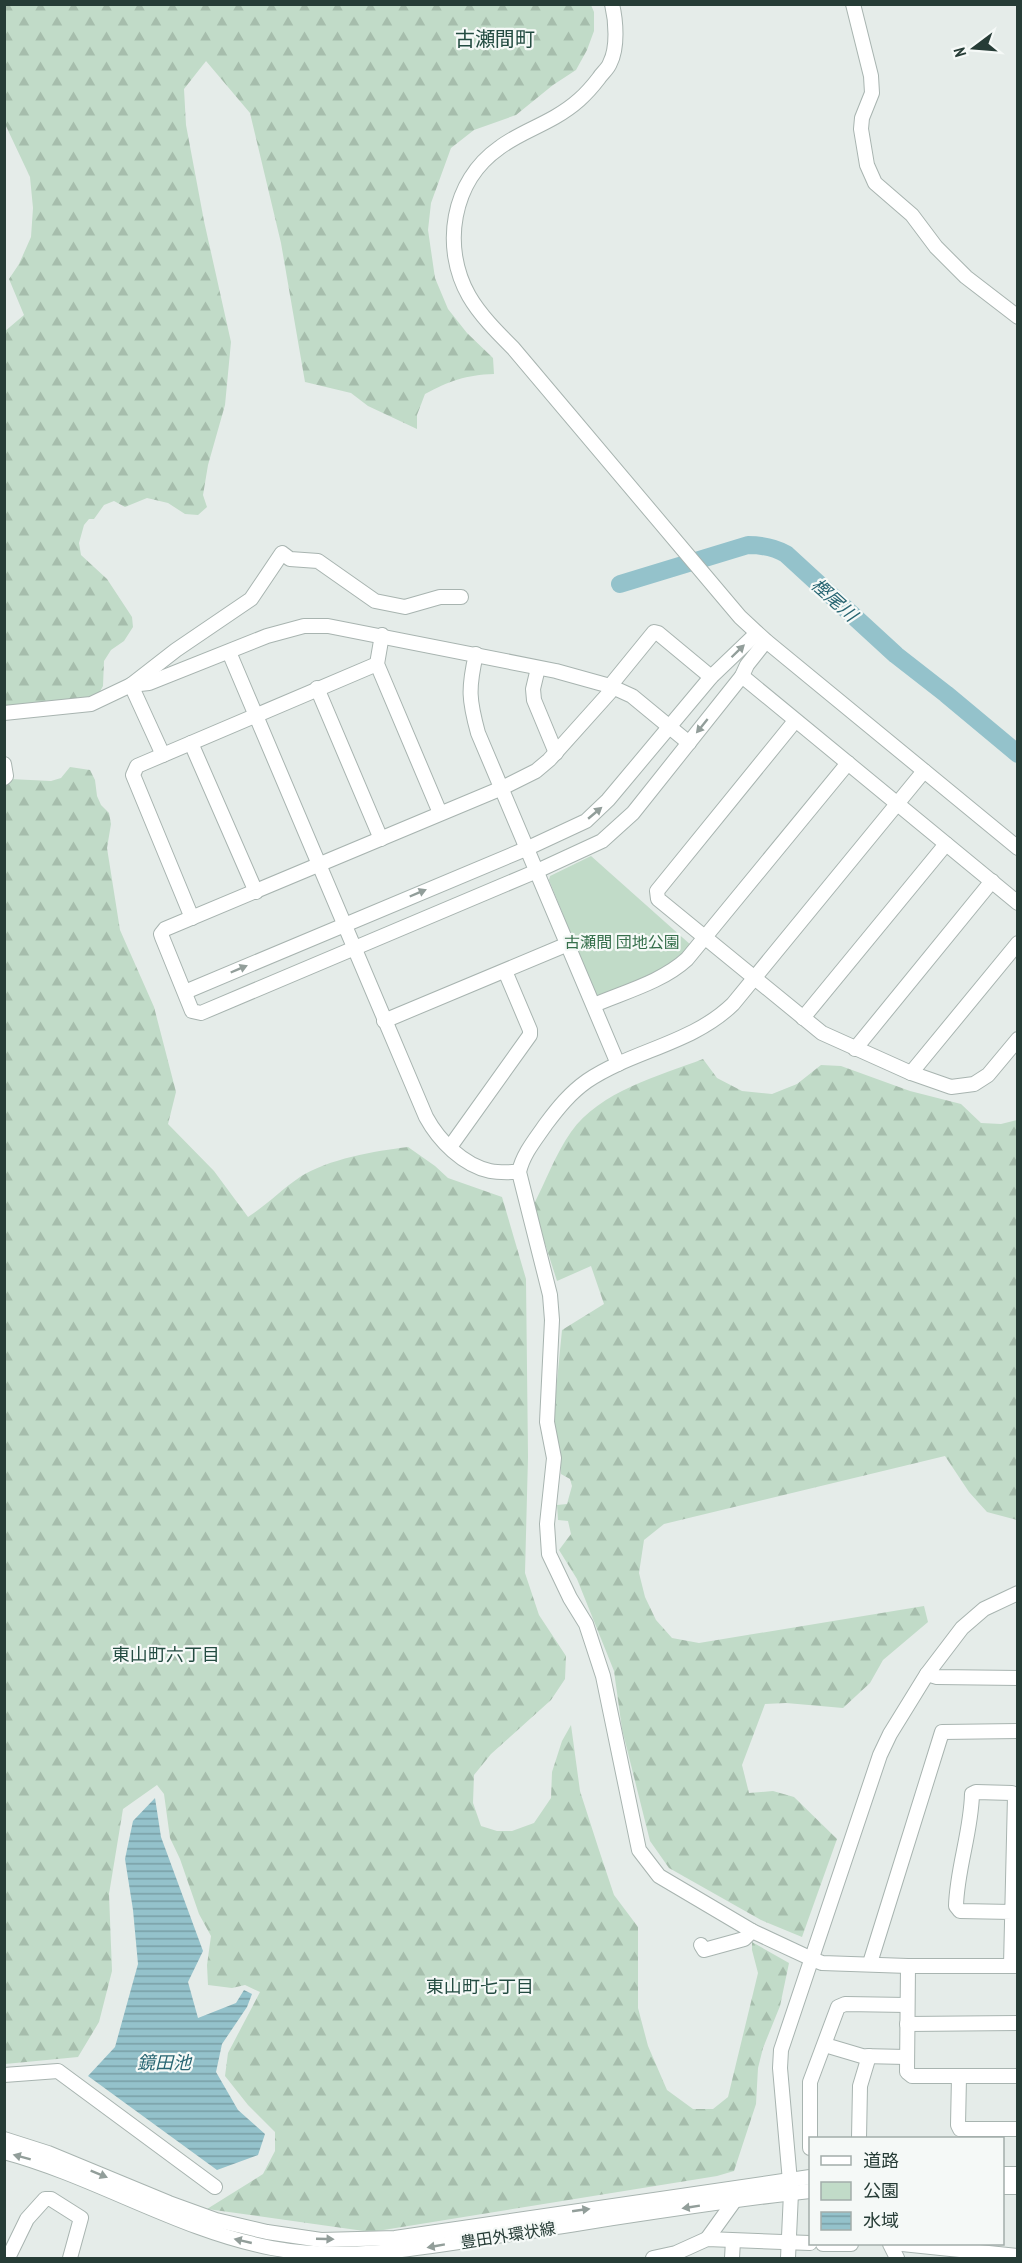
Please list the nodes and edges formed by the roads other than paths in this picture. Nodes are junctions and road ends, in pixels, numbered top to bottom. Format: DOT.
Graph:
graph roads {
  1 [pos="612,4"];
  2 [pos="853,4"];
  3 [pos="1012,305"];
  4 [pos="1017,317"];
  5 [pos="460,597"];
  6 [pos="382,635"];
  7 [pos="761,637"];
  8 [pos="229,652"];
  9 [pos="476,654"];
  10 [pos="377,664"];
  11 [pos="538,668"];
  12 [pos="742,676"];
  13 [pos="711,677"];
  14 [pos="131,685"];
  15 [pos="610,686"];
  16 [pos="317,688"];
  17 [pos="4,713"];
  18 [pos="255,715"];
  19 [pos="795,721"];
  20 [pos="670,726"];
  21 [pos="191,743"];
  22 [pos="689,743"];
  23 [pos="556,753"];
  24 [pos="163,755"];
  25 [pos="848,763"];
  26 [pos="4,764"];
  27 [pos="924,771"];
  28 [pos="4,777"];
  29 [pos="501,788"];
  30 [pos="898,805"];
  31 [pos="440,813"];
  32 [pos="381,839"];
  33 [pos="946,844"];
  34 [pos="528,848"];
  35 [pos="1017,848"];
  36 [pos="319,865"];
  37 [pos="537,871"];
  38 [pos="992,881"];
  39 [pos="256,892"];
  40 [pos="1017,903"];
  41 [pos="192,918"];
  42 [pos="344,924"];
  43 [pos="705,939"];
  44 [pos="1017,943"];
  45 [pos="568,944"];
  46 [pos="353,948"];
  47 [pos="505,971"];
  48 [pos="755,978"];
  49 [pos="185,992"];
  50 [pos="594,1005"];
  51 [pos="803,1018"];
  52 [pos="384,1021"];
  53 [pos="1017,1039"];
  54 [pos="855,1049"];
  55 [pos="618,1064"];
  56 [pos="911,1073"];
  57 [pos="450,1147"];
  58 [pos="519,1172"];
  59 [pos="1017,1593"];
  60 [pos="927,1674"];
  61 [pos="1017,1678"];
  62 [pos="1017,1731"];
  63 [pos="1016,1836"];
  64 [pos="1015,1912"];
  65 [pos="752,1931"];
  66 [pos="701,1945"];
  67 [pos="812,1959"];
  68 [pos="870,1963"];
  69 [pos="908,1966"];
  70 [pos="1014,1966"];
  71 [pos="907,2005"];
  72 [pos="1017,2023"];
  73 [pos="907,2024"];
  74 [pos="825,2045"];
  75 [pos="869,2056"];
  76 [pos="906,2057"];
  77 [pos="4,2075"];
  78 [pos="1017,2076"];
  79 [pos="959,2077"];
  80 [pos="1017,2129"];
  81 [pos="810,2137"];
  82 [pos="859,2137"];
  83 [pos="4,2139"];
  84 [pos="4,2152"];
  85 [pos="809,2177"];
  86 [pos="790,2186"];
  87 [pos="215,2187"];
  88 [pos="809,2191"];
  89 [pos="735,2200"];
  90 [pos="707,2239"];
  91 [pos="733,2241"];
  92 [pos="790,2241"];
  93 [pos="809,2243"];
  94 [pos="831,2245"];
  95 [pos="890,2245"];
  96 [pos="907,2245"];
  97 [pos="954,2254"];
  98 [pos="1014,2257"];
  99 [pos="8,2259"];
  100 [pos="70,2259"];
  101 [pos="653,2259"];
  102 [pos="732,2259"];
  103 [pos="788,2259"];
  104 [pos="837,2259"];
  105 [pos="897,2259"];
  1 -- 7 [label="street"];
  2 -- 3 [label="street"];
  3 -- 4 [label="street"];
  5 -- 14 [label="street"];
  6 -- 8 [label="street"];
  6 -- 9 [label="street"];
  6 -- 10 [label="street"];
  7 -- 12 [label="street"];
  13 -- 7 [label="street, one-way"];
  7 -- 27 [label="street"];
  8 -- 14 [label="street"];
  8 -- 18 [label="street"];
  9 -- 11 [label="street"];
  9 -- 29 [label="street"];
  10 -- 16 [label="street"];
  10 -- 31 [label="street"];
  11 -- 15 [label="street"];
  11 -- 23 [label="street"];
  12 -- 19 [label="street"];
  12 -- 22 [label="street, one-way"];
  13 -- 15 [label="street"];
  13 -- 20 [label="street"];
  14 -- 17 [label="street"];
  14 -- 24 [label="street"];
  15 -- 20 [label="street"];
  15 -- 23 [label="street"];
  16 -- 18 [label="street"];
  16 -- 32 [label="street"];
  18 -- 21 [label="street"];
  18 -- 36 [label="street"];
  19 -- 25 [label="street"];
  19 -- 43 [label="street"];
  20 -- 22 [label="street"];
  34 -- 20 [label="street, one-way"];
  21 -- 24 [label="street"];
  21 -- 39 [label="street"];
  22 -- 37 [label="street"];
  23 -- 29 [label="street"];
  24 -- 41 [label="street"];
  25 -- 30 [label="street"];
  25 -- 43 [label="street"];
  26 -- 28 [label="street"];
  27 -- 30 [label="street"];
  27 -- 35 [label="street"];
  29 -- 31 [label="street"];
  29 -- 34 [label="street"];
  30 -- 33 [label="street"];
  30 -- 48 [label="street"];
  31 -- 32 [label="street"];
  32 -- 36 [label="street"];
  33 -- 38 [label="street"];
  33 -- 51 [label="street"];
  34 -- 37 [label="street"];
  42 -- 34 [label="street, one-way"];
  36 -- 39 [label="street"];
  36 -- 42 [label="street"];
  37 -- 45 [label="street"];
  37 -- 46 [label="street"];
  38 -- 40 [label="street"];
  38 -- 54 [label="street"];
  39 -- 41 [label="street"];
  41 -- 49 [label="street"];
  42 -- 46 [label="street"];
  49 -- 42 [label="street, one-way"];
  43 -- 48 [label="street"];
  43 -- 50 [label="street"];
  44 -- 56 [label="street"];
  45 -- 47 [label="street"];
  45 -- 50 [label="street"];
  46 -- 49 [label="street"];
  46 -- 52 [label="street"];
  47 -- 52 [label="street"];
  47 -- 57 [label="street"];
  48 -- 51 [label="street"];
  48 -- 55 [label="street"];
  50 -- 55 [label="street"];
  51 -- 54 [label="street"];
  52 -- 57 [label="street"];
  53 -- 56 [label="street"];
  54 -- 56 [label="street"];
  55 -- 58 [label="street"];
  57 -- 58 [label="street"];
  58 -- 65 [label="street"];
  59 -- 60 [label="street"];
  60 -- 61 [label="street"];
  60 -- 67 [label="street"];
  62 -- 68 [label="street"];
  63 -- 64 [label="street"];
  63 -- 64 [label="street"];
  64 -- 70 [label="street"];
  65 -- 66 [label="street"];
  65 -- 67 [label="street"];
  67 -- 68 [label="street"];
  67 -- 86 [label="street"];
  68 -- 69 [label="street"];
  69 -- 70 [label="street"];
  69 -- 71 [label="street"];
  71 -- 73 [label="street"];
  71 -- 74 [label="street"];
  72 -- 73 [label="street"];
  73 -- 76 [label="street"];
  74 -- 75 [label="street"];
  74 -- 81 [label="street"];
  75 -- 76 [label="street"];
  75 -- 82 [label="street"];
  76 -- 79 [label="street"];
  77 -- 87 [label="street"];
  78 -- 79 [label="street"];
  79 -- 80 [label="street"];
  83 -- 86 [label="street, 豊田外環状線, one-way"];
  89 -- 84 [label="street, 豊田外環状線, one-way"];
  85 -- 86 [label="street, 豊田外環状線"];
  86 -- 88 [label="street, 豊田外環状線"];
  86 -- 89 [label="street, 豊田外環状線"];
  86 -- 92 [label="street"];
  89 -- 90 [label="street"];
  90 -- 91 [label="street"];
  90 -- 101 [label="street"];
  91 -- 92 [label="street"];
  91 -- 102 [label="street"];
  92 -- 93 [label="street"];
  92 -- 103 [label="street"];
  94 -- 104 [label="street"];
  95 -- 105 [label="street"];
  96 -- 97 [label="street"];
  97 -- 98 [label="street"];
  99 -- 100 [label="street"];
}
